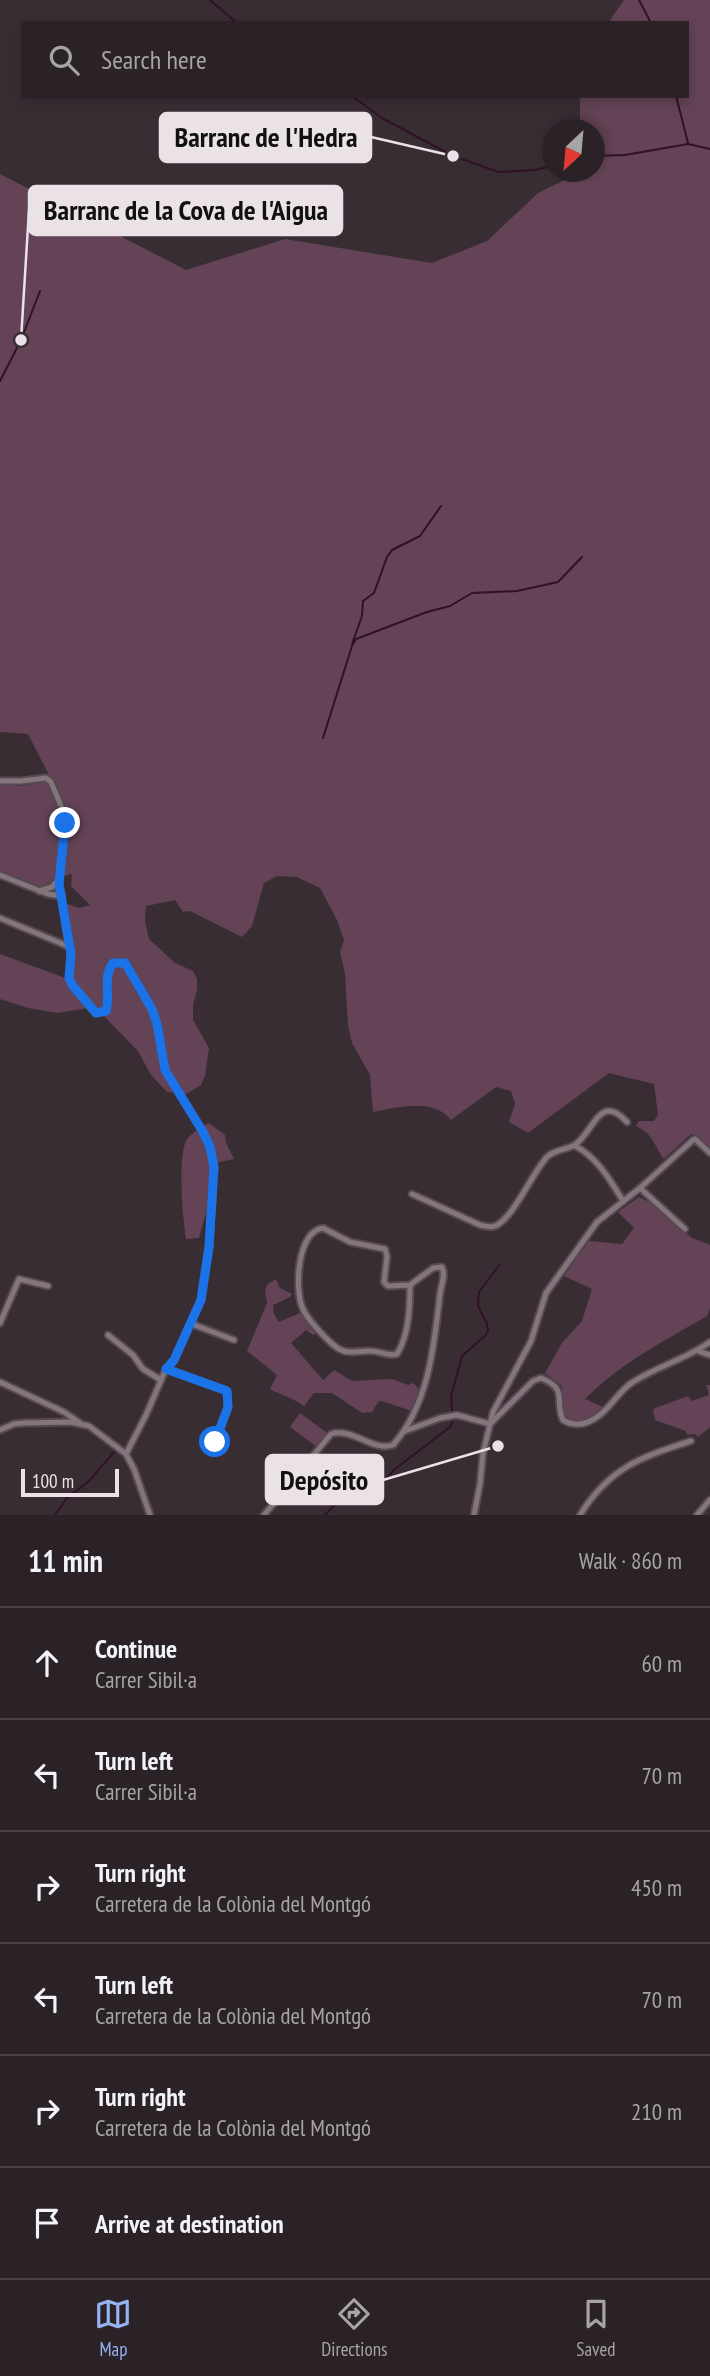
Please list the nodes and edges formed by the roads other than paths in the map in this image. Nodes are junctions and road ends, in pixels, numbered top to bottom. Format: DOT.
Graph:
graph roads {
  1 [pos="0,781"];
  2 [pos="0,875"];
  3 [pos="59,879"];
  4 [pos="39,891"];
  5 [pos="61,896"];
  6 [pos="0,918"];
  7 [pos="70,947"];
  8 [pos="627,1122"];
  9 [pos="575,1146"];
  10 [pos="710,1153"];
  11 [pos="640,1188"];
  12 [pos="412,1194"];
  13 [pos="623,1201"];
  14 [pos="685,1228"];
  15 [pos="410,1285"];
  16 [pos="48,1286"];
  17 [pos="0,1323"];
  18 [pos="192,1324"];
  19 [pos="108,1335"];
  20 [pos="234,1340"];
  21 [pos="710,1342"];
  22 [pos="698,1351"];
  23 [pos="710,1354"];
  24 [pos="166,1369"];
  25 [pos="162,1380"];
  26 [pos="0,1382"];
  27 [pos="80,1423"];
  28 [pos="490,1424"];
  29 [pos="0,1430"];
  30 [pos="405,1431"];
  31 [pos="691,1441"];
  32 [pos="215,1442"];
  33 [pos="126,1454"];
  34 [pos="710,1500"];
  35 [pos="150,1515"];
  36 [pos="264,1515"];
  37 [pos="474,1515"];
  38 [pos="580,1515"];
  39 [pos="698,1515"];
  1 -- 3 [label="street"];
  2 -- 4 [label="street"];
  3 -- 4 [label="street"];
  3 -- 5 [label="street"];
  4 -- 5 [label="street"];
  5 -- 7 [label="street"];
  6 -- 7 [label="street"];
  7 -- 18 [label="street"];
  8 -- 9 [label="street"];
  9 -- 12 [label="street"];
  9 -- 13 [label="street"];
  10 -- 11 [label="street"];
  11 -- 13 [label="street"];
  11 -- 14 [label="street"];
  13 -- 28 [label="street"];
  15 -- 15 [label="street"];
  15 -- 30 [label="street"];
  16 -- 17 [label="street"];
  18 -- 20 [label="street"];
  18 -- 24 [label="street"];
  19 -- 25 [label="street"];
  21 -- 22 [label="street"];
  22 -- 23 [label="street"];
  22 -- 28 [label="street"];
  24 -- 25 [label="street"];
  24 -- 32 [label="street"];
  25 -- 33 [label="street"];
  26 -- 27 [label="street"];
  27 -- 29 [label="street"];
  27 -- 33 [label="street"];
  28 -- 30 [label="street"];
  28 -- 37 [label="street"];
  30 -- 36 [label="street"];
  31 -- 38 [label="street"];
  33 -- 35 [label="street"];
  34 -- 39 [label="street"];
}
